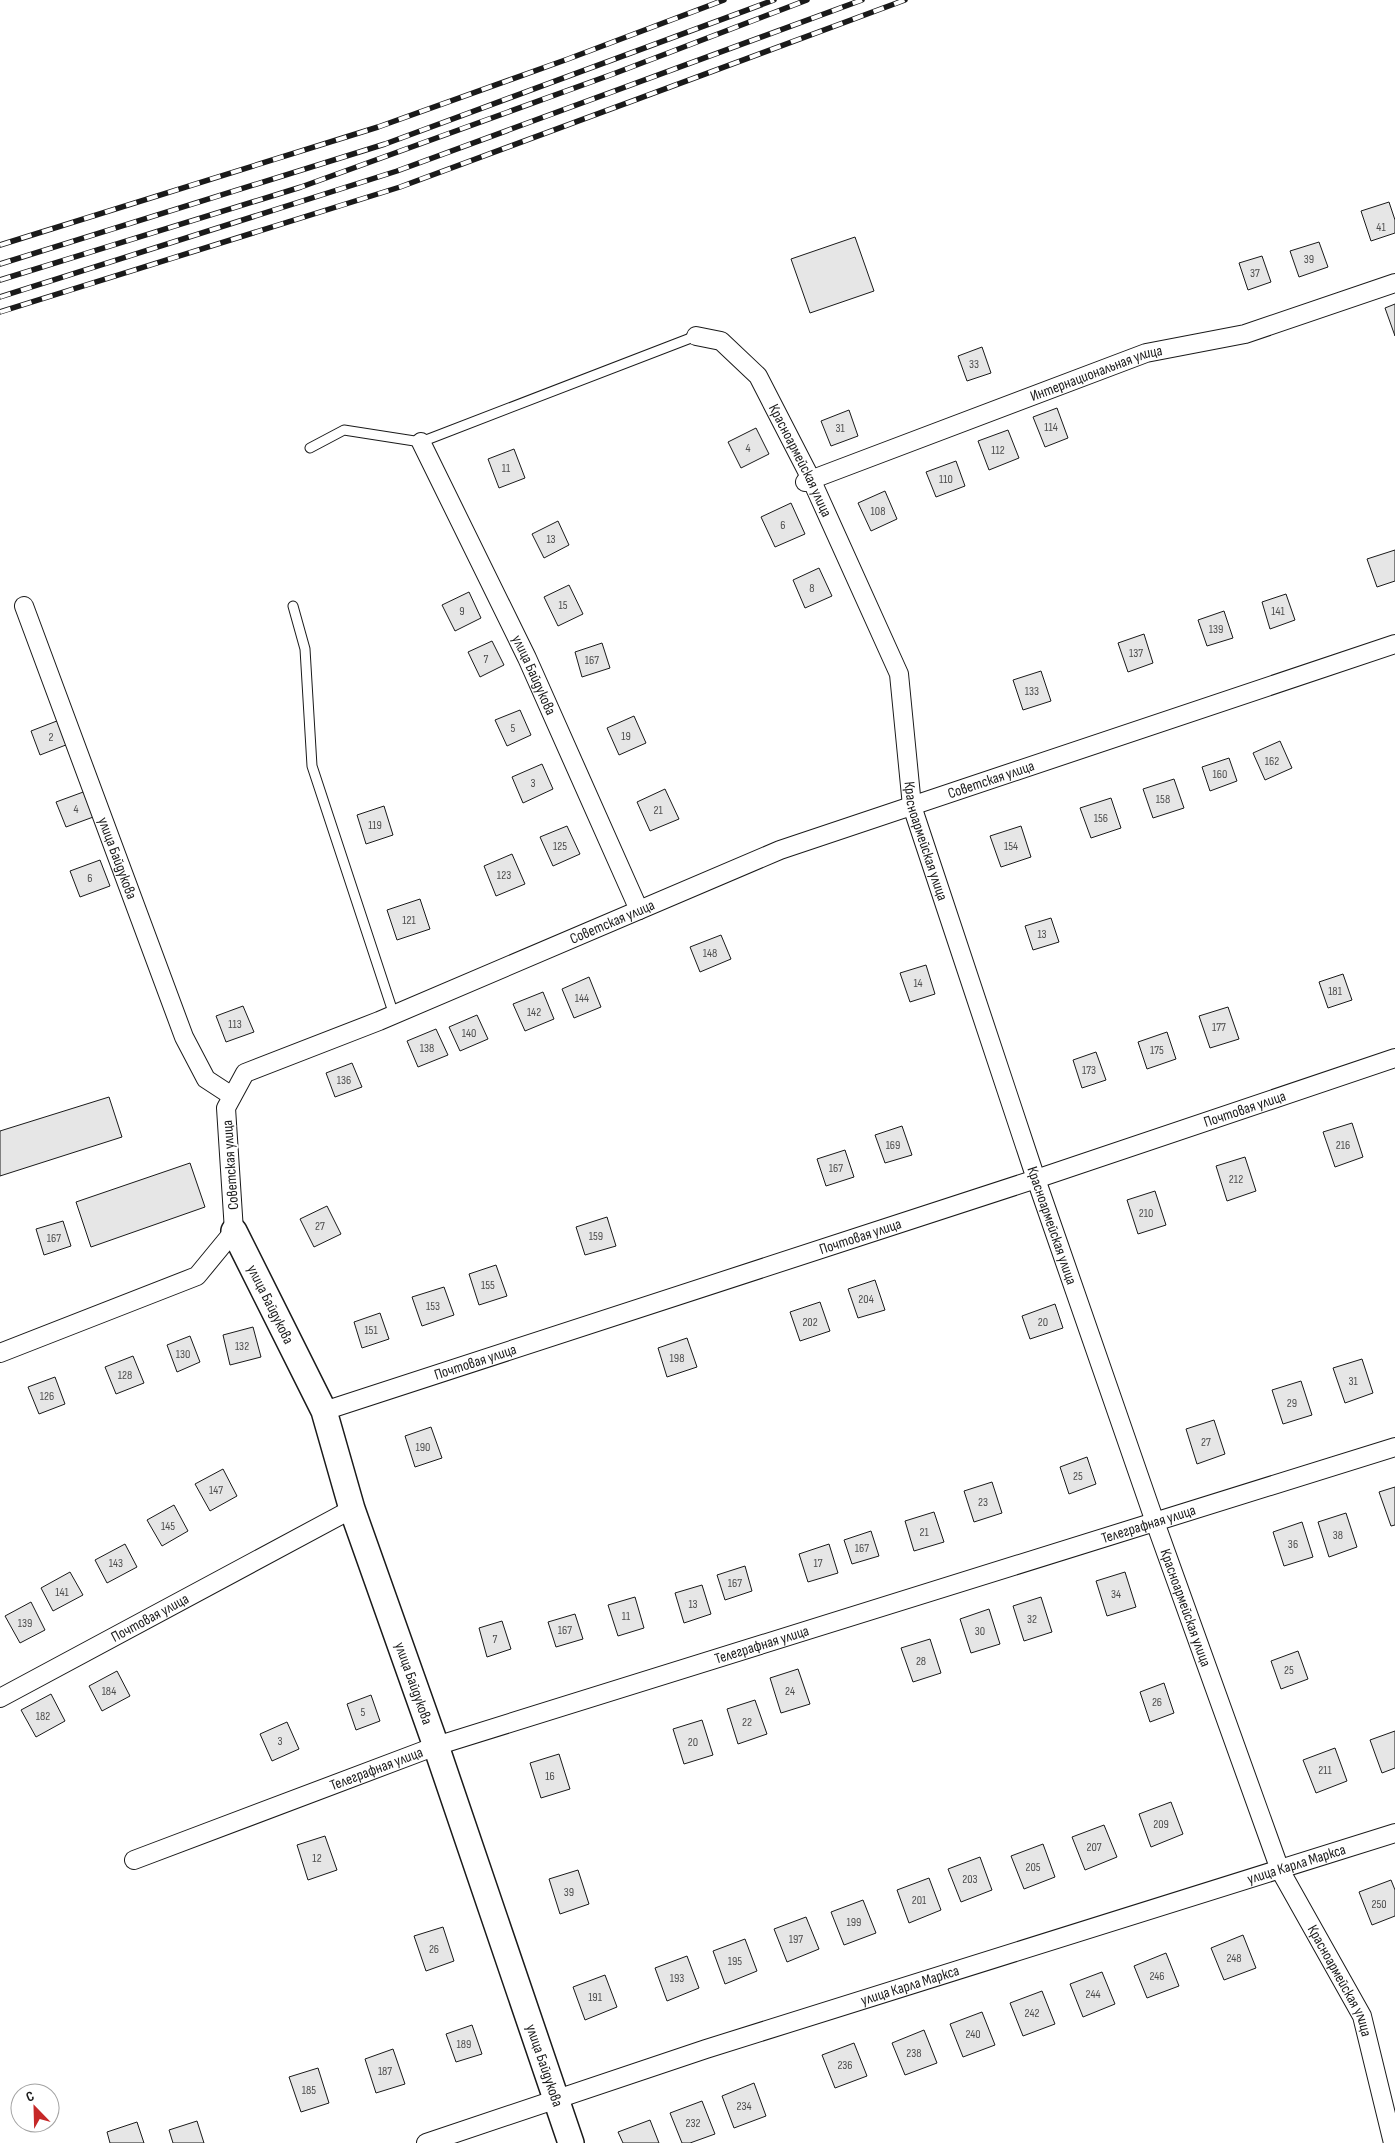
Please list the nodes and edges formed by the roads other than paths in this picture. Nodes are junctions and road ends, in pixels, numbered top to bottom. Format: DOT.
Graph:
graph roads {
  1 [pos="1395,283"];
  2 [pos="696,336"];
  3 [pos="421,442"];
  4 [pos="310,448"];
  5 [pos="808,481"];
  6 [pos="24,606"];
  7 [pos="293,606"];
  8 [pos="1395,644"];
  9 [pos="912,806"];
  10 [pos="639,910"];
  11 [pos="394,1014"];
  12 [pos="1395,1058"];
  13 [pos="232,1096"];
  14 [pos="1036,1179"];
  15 [pos="234,1231"];
  16 [pos="0,1354"];
  17 [pos="324,1411"];
  18 [pos="1395,1447"];
  19 [pos="352,1510"];
  20 [pos="1155,1522"];
  21 [pos="0,1698"];
  22 [pos="436,1746"];
  23 [pos="1395,1833"];
  24 [pos="134,1860"];
  25 [pos="1280,1870"];
  26 [pos="557,2099"];
  27 [pos="426,2143"];
  28 [pos="571,2143"];
  29 [pos="1393,2143"];
  1 -- 5 [label="street, Интернациональная улица"];
  2 -- 3 [label="lane"];
  2 -- 5 [label="street, Красноармейская улица"];
  3 -- 4 [label="lane"];
  3 -- 10 [label="street, улица Байдукова"];
  5 -- 9 [label="street, Красноармейская улица"];
  6 -- 13 [label="street, улица Байдукова"];
  7 -- 11 [label="lane"];
  8 -- 9 [label="street, Советская улица"];
  9 -- 10 [label="street, Советская улица"];
  9 -- 14 [label="street, Красноармейская улица"];
  10 -- 11 [label="street, Советская улица"];
  11 -- 13 [label="street, Советская улица"];
  12 -- 14 [label="street, Почтовая улица"];
  13 -- 15 [label="street, Советская улица"];
  14 -- 17 [label="street, Почтовая улица"];
  14 -- 20 [label="street, Красноармейская улица"];
  15 -- 16 [label="street, Советская улица"];
  15 -- 17 [label="street, улица Байдукова"];
  17 -- 19 [label="street, улица Байдукова"];
  18 -- 20 [label="street, Телеграфная улица"];
  19 -- 21 [label="street, Почтовая улица"];
  19 -- 22 [label="street, улица Байдукова"];
  20 -- 22 [label="street, Телеграфная улица"];
  20 -- 25 [label="street, Красноармейская улица"];
  22 -- 24 [label="street, Телеграфная улица"];
  22 -- 26 [label="street, улица Байдукова"];
  23 -- 25 [label="street, улица Карла Маркса"];
  25 -- 26 [label="street, улица Карла Маркса"];
  25 -- 29 [label="street, Красноармейская улица"];
  26 -- 27 [label="street, улица Карла Маркса"];
  26 -- 28 [label="street, улица Байдукова"];
}
